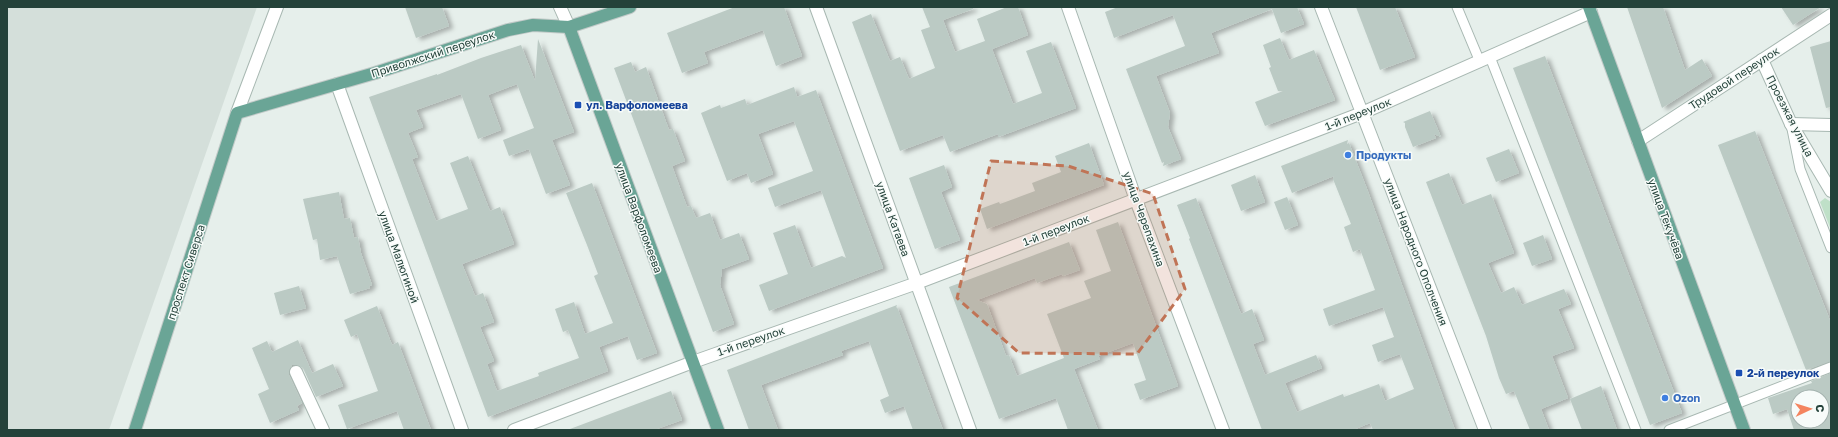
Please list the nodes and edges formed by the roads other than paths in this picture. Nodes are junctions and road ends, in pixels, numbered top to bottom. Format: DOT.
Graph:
graph roads {
  1 [pos="277,7"];
  2 [pos="560,7"];
  3 [pos="630,7"];
  4 [pos="816,7"];
  5 [pos="1068,7"];
  6 [pos="1321,7"];
  7 [pos="1458,7"];
  8 [pos="1590,10"];
  9 [pos="1831,15"];
  10 [pos="569,27"];
  11 [pos="1485,60"];
  12 [pos="1762,60"];
  13 [pos="337,84"];
  14 [pos="237,113"];
  15 [pos="1362,113"];
  16 [pos="1791,124"];
  17 [pos="1831,125"];
  18 [pos="1638,141"];
  19 [pos="1831,191"];
  20 [pos="1136,200"];
  21 [pos="1831,248"];
  22 [pos="916,283"];
  23 [pos="693,362"];
  24 [pos="1831,367"];
  25 [pos="296,372"];
  26 [pos="1734,405"];
  27 [pos="135,430"];
  28 [pos="323,430"];
  29 [pos="462,430"];
  30 [pos="514,430"];
  31 [pos="718,430"];
  32 [pos="970,430"];
  33 [pos="1223,430"];
  34 [pos="1485,430"];
  35 [pos="1636,430"];
  36 [pos="1669,430"];
  37 [pos="1744,430"];
  1 -- 14 [label="street"];
  2 -- 10 [label="street, улица Варфоломеева"];
  3 -- 10 [label="main road, Приволжский переулок"];
  4 -- 22 [label="street, улица Катаева"];
  5 -- 20 [label="street, улица Черепахина"];
  6 -- 15 [label="street, улица Народного Ополчения"];
  7 -- 11 [label="lane"];
  8 -- 11 [label="street, 1-й переулок"];
  8 -- 18 [label="main road, улица Текучёва"];
  9 -- 12 [label="street, Трудовой переулок"];
  10 -- 13 [label="main road, Приволжский переулок"];
  10 -- 23 [label="main road, улица Варфоломеева"];
  11 -- 15 [label="street, 1-й переулок"];
  11 -- 35 [label="lane"];
  12 -- 16 [label="street, Проезжая улица"];
  12 -- 18 [label="street, Трудовой переулок"];
  13 -- 14 [label="main road, Приволжский переулок"];
  13 -- 29 [label="street, улица Малюгиной"];
  14 -- 27 [label="main road, проспект Сиверса"];
  15 -- 20 [label="street, 1-й переулок"];
  15 -- 34 [label="street, улица Народного Ополчения"];
  16 -- 17 [label="street"];
  16 -- 19 [label="street, Проезжая улица"];
  16 -- 21 [label="lane"];
  18 -- 26 [label="main road, улица Текучёва"];
  20 -- 22 [label="street, 1-й переулок"];
  20 -- 33 [label="street, улица Черепахина"];
  22 -- 23 [label="street, 1-й переулок"];
  22 -- 32 [label="street, улица Катаева"];
  23 -- 30 [label="street, 1-й переулок"];
  23 -- 31 [label="main road, улица Варфоломеева"];
  24 -- 26 [label="lane"];
  25 -- 28 [label="street"];
  26 -- 36 [label="lane"];
  26 -- 37 [label="main road, улица Текучёва"];
}
